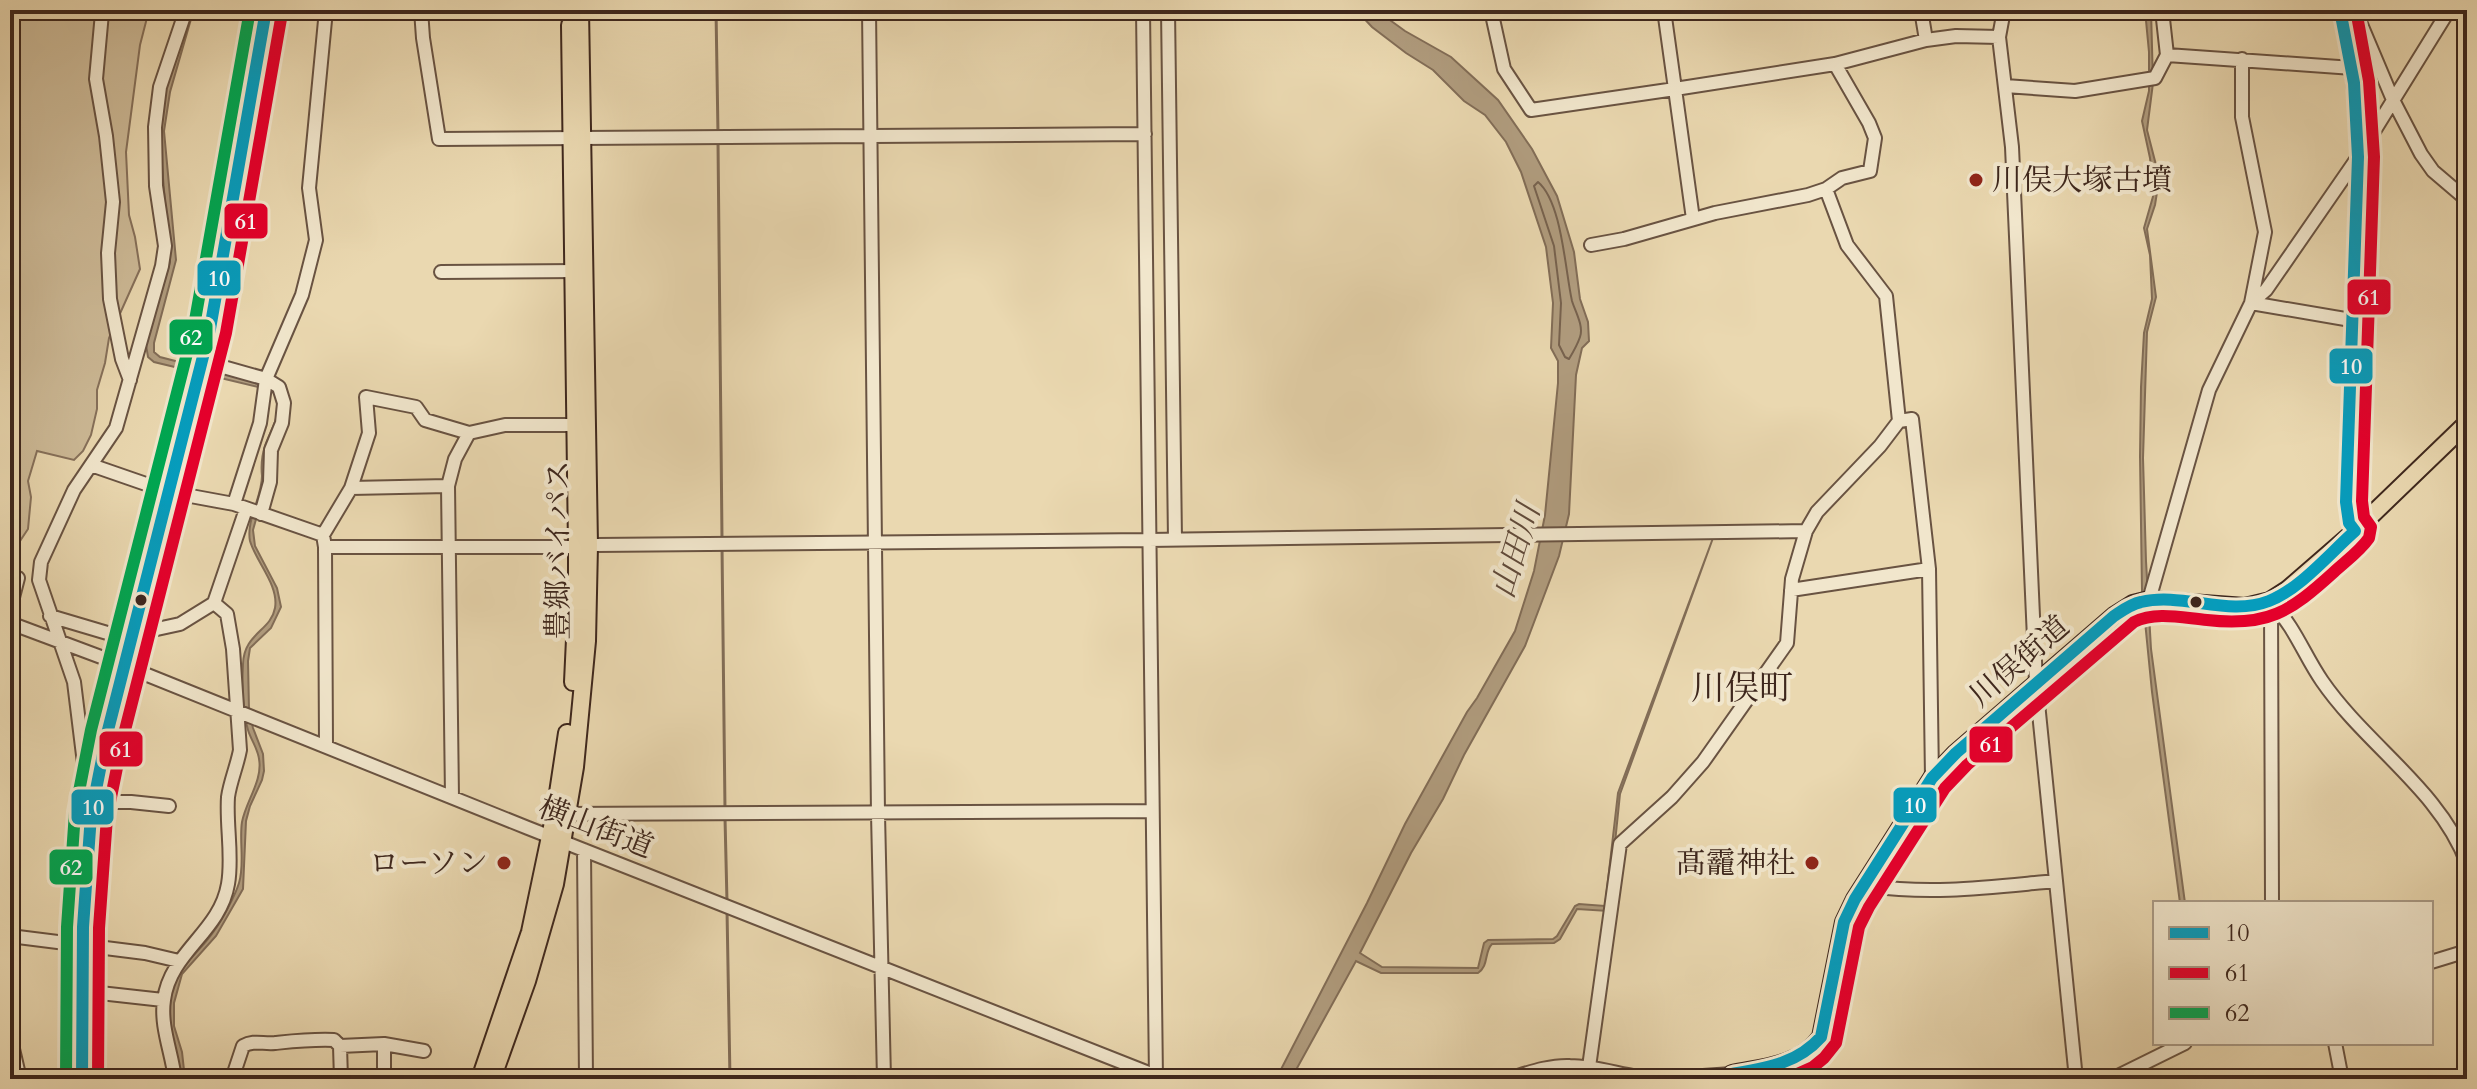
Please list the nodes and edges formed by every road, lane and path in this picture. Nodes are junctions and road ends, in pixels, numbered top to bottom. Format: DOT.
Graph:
graph roads {
  1 [pos="186,10"];
  2 [pos="266,10"];
  3 [pos="326,10"];
  4 [pos="421,10"];
  5 [pos="570,10"];
  6 [pos="580,10"];
  7 [pos="869,10"];
  8 [pos="1143,10"];
  9 [pos="1168,10"];
  10 [pos="1491,10"];
  11 [pos="1664,10"];
  12 [pos="1921,10"];
  13 [pos="2004,10"];
  14 [pos="2162,10"];
  15 [pos="2340,10"];
  16 [pos="2355,10"];
  17 [pos="2449,10"];
  18 [pos="102,13"];
  19 [pos="1999,37"];
  20 [pos="1926,40"];
  21 [pos="2167,55"];
  22 [pos="2242,59"];
  23 [pos="1835,64"];
  24 [pos="2353,68"];
  25 [pos="2005,86"];
  26 [pos="1675,89"];
  27 [pos="2393,100"];
  28 [pos="1145,134"];
  29 [pos="872,136"];
  30 [pos="577,139"];
  31 [pos="2358,157"];
  32 [pos="1826,189"];
  33 [pos="2467,200"];
  34 [pos="1693,219"];
  35 [pos="1591,245"];
  36 [pos="579,271"];
  37 [pos="441,272"];
  38 [pos="2251,303"];
  39 [pos="2351,320"];
  40 [pos="202,361"];
  41 [pos="266,379"];
  42 [pos="130,380"];
  43 [pos="1899,421"];
  44 [pos="2467,423"];
  45 [pos="581,424"];
  46 [pos="469,433"];
  47 [pos="91,465"];
  48 [pos="448,486"];
  49 [pos="351,488"];
  50 [pos="169,492"];
  51 [pos="240,506"];
  52 [pos="261,514"];
  53 [pos="1806,531"];
  54 [pos="2355,531"];
  55 [pos="1148,540"];
  56 [pos="1175,540"];
  57 [pos="324,541"];
  58 [pos="876,543"];
  59 [pos="449,546"];
  60 [pos="583,546"];
  61 [pos="1929,569"];
  62 [pos="18,578"];
  63 [pos="1791,590"];
  64 [pos="2149,600"];
  65 [pos="214,603"];
  66 [pos="2271,603"];
  67 [pos="10,609"];
  68 [pos="50,616"];
  69 [pos="10,623"];
  70 [pos="134,634"];
  71 [pos="59,642"];
  72 [pos="125,666"];
  73 [pos="2036,683"];
  74 [pos="237,711"];
  75 [pos="326,746"];
  76 [pos="1932,778"];
  77 [pos="452,797"];
  78 [pos="169,806"];
  79 [pos="92,808"];
  80 [pos="1152,811"];
  81 [pos="562,814"];
  82 [pos="878,814"];
  83 [pos="556,839"];
  84 [pos="584,850"];
  85 [pos="2467,863"];
  86 [pos="2056,881"];
  87 [pos="1865,884"];
  88 [pos="2272,901"];
  89 [pos="10,936"];
  90 [pos="83,944"];
  91 [pos="2467,951"];
  92 [pos="179,961"];
  93 [pos="2433,961"];
  94 [pos="882,967"];
  95 [pos="82,991"];
  96 [pos="163,1000"];
  97 [pos="10,1036"];
  98 [pos="384,1044"];
  99 [pos="2181,1045"];
  100 [pos="2335,1045"];
  101 [pos="340,1046"];
  102 [pos="424,1051"];
  103 [pos="1589,1067"];
  104 [pos="1607,1075"];
  105 [pos="1732,1076"];
  106 [pos="1159,1078"];
  107 [pos="20,1079"];
  108 [pos="82,1079"];
  109 [pos="175,1079"];
  110 [pos="232,1079"];
  111 [pos="341,1079"];
  112 [pos="384,1079"];
  113 [pos="480,1079"];
  114 [pos="492,1079"];
  115 [pos="586,1079"];
  116 [pos="884,1079"];
  117 [pos="1508,1079"];
  118 [pos="1659,1079"];
  119 [pos="2076,1079"];
  120 [pos="2112,1079"];
  121 [pos="2342,1079"];
  1 -- 42 [label="street"];
  2 -- 40 [label="street"];
  3 -- 41 [label="street"];
  4 -- 30 [label="street"];
  5 -- 30 [label="main road, 豊郷バイパス"];
  6 -- 30 [label="main road, 豊郷バイパス"];
  7 -- 29 [label="street"];
  8 -- 28 [label="street"];
  9 -- 56 [label="street"];
  10 -- 26 [label="street"];
  11 -- 26 [label="street"];
  12 -- 20 [label="street"];
  13 -- 19 [label="street"];
  14 -- 21 [label="street"];
  15 -- 24 [label="street"];
  16 -- 27 [label="street"];
  17 -- 27 [label="street"];
  18 -- 42 [label="street"];
  19 -- 20 [label="street"];
  19 -- 25 [label="street"];
  20 -- 23 [label="street"];
  21 -- 22 [label="street"];
  21 -- 25 [label="street"];
  22 -- 24 [label="street"];
  22 -- 38 [label="street"];
  23 -- 26 [label="street"];
  23 -- 32 [label="street"];
  24 -- 31 [label="street"];
  25 -- 73 [label="street"];
  26 -- 34 [label="street"];
  27 -- 31 [label="street"];
  27 -- 33 [label="street"];
  28 -- 29 [label="street"];
  28 -- 55 [label="street"];
  29 -- 30 [label="street"];
  29 -- 58 [label="street"];
  30 -- 36 [label="main road, 豊郷バイパス"];
  31 -- 38 [label="street"];
  31 -- 39 [label="street"];
  32 -- 34 [label="street"];
  32 -- 43 [label="street"];
  34 -- 35 [label="street"];
  36 -- 37 [label="street"];
  36 -- 45 [label="main road, 豊郷バイパス"];
  38 -- 39 [label="street"];
  38 -- 64 [label="street"];
  39 -- 54 [label="street"];
  40 -- 41 [label="street"];
  40 -- 50 [label="street"];
  41 -- 51 [label="street"];
  41 -- 52 [label="street"];
  42 -- 47 [label="street"];
  43 -- 53 [label="street"];
  43 -- 61 [label="street"];
  44 -- 54 [label="main road, 川俣街道"];
  45 -- 46 [label="street"];
  45 -- 60 [label="main road, 豊郷バイパス"];
  46 -- 48 [label="street"];
  46 -- 49 [label="street"];
  47 -- 50 [label="street"];
  47 -- 68 [label="street"];
  48 -- 49 [label="street"];
  48 -- 59 [label="street"];
  49 -- 57 [label="street"];
  50 -- 51 [label="street"];
  50 -- 70 [label="street"];
  51 -- 52 [label="street"];
  51 -- 65 [label="street"];
  52 -- 57 [label="street"];
  53 -- 56 [label="street"];
  53 -- 63 [label="street"];
  54 -- 66 [label="main road, 川俣街道"];
  55 -- 56 [label="street"];
  55 -- 58 [label="street"];
  55 -- 80 [label="street"];
  57 -- 59 [label="street"];
  57 -- 75 [label="street"];
  58 -- 60 [label="street"];
  58 -- 82 [label="street"];
  59 -- 60 [label="street"];
  59 -- 77 [label="street"];
  60 -- 81 [label="main road, 豊郷バイパス"];
  61 -- 63 [label="street"];
  61 -- 76 [label="street"];
  62 -- 67 [label="street"];
  63 -- 103 [label="street"];
  64 -- 66 [label="main road, 川俣街道"];
  64 -- 73 [label="main road, 川俣街道"];
  65 -- 70 [label="street"];
  65 -- 74 [label="street"];
  66 -- 85 [label="street"];
  66 -- 88 [label="street"];
  68 -- 70 [label="street"];
  68 -- 71 [label="street"];
  69 -- 71 [label="street, 横山街道"];
  70 -- 72 [label="street"];
  71 -- 72 [label="street, 横山街道"];
  71 -- 79 [label="street"];
  72 -- 74 [label="street, 横山街道"];
  72 -- 79 [label="street"];
  73 -- 76 [label="main road, 川俣街道"];
  73 -- 86 [label="street"];
  74 -- 75 [label="street, 横山街道"];
  74 -- 92 [label="street"];
  75 -- 77 [label="street, 横山街道"];
  76 -- 87 [label="main road, 川俣街道"];
  77 -- 83 [label="street, 横山街道"];
  78 -- 79 [label="street"];
  79 -- 90 [label="street"];
  80 -- 82 [label="street"];
  80 -- 106 [label="street"];
  81 -- 82 [label="street"];
  81 -- 83 [label="main road, 豊郷バイパス"];
  82 -- 94 [label="street"];
  83 -- 84 [label="street, 横山街道"];
  83 -- 113 [label="main road, 豊郷バイパス"];
  83 -- 114 [label="main road, 豊郷バイパス"];
  84 -- 94 [label="street, 横山街道"];
  84 -- 115 [label="street"];
  86 -- 87 [label="street"];
  86 -- 119 [label="street"];
  87 -- 105 [label="main road, 川俣街道"];
  89 -- 90 [label="street"];
  90 -- 92 [label="street"];
  90 -- 95 [label="street"];
  91 -- 93 [label="street"];
  92 -- 96 [label="street"];
  94 -- 106 [label="street, 横山街道"];
  94 -- 116 [label="street"];
  95 -- 96 [label="street"];
  95 -- 108 [label="street"];
  96 -- 109 [label="street"];
  97 -- 107 [label="street"];
  98 -- 101 [label="street"];
  98 -- 102 [label="street"];
  98 -- 112 [label="street"];
  99 -- 120 [label="street"];
  100 -- 121 [label="street"];
  101 -- 110 [label="street"];
  101 -- 111 [label="street"];
  103 -- 104 [label="street, 川俣街道"];
  103 -- 117 [label="street, 川俣街道"];
  104 -- 118 [label="street, 川俣街道"];
  105 -- 118 [label="street, 川俣街道"];
}
